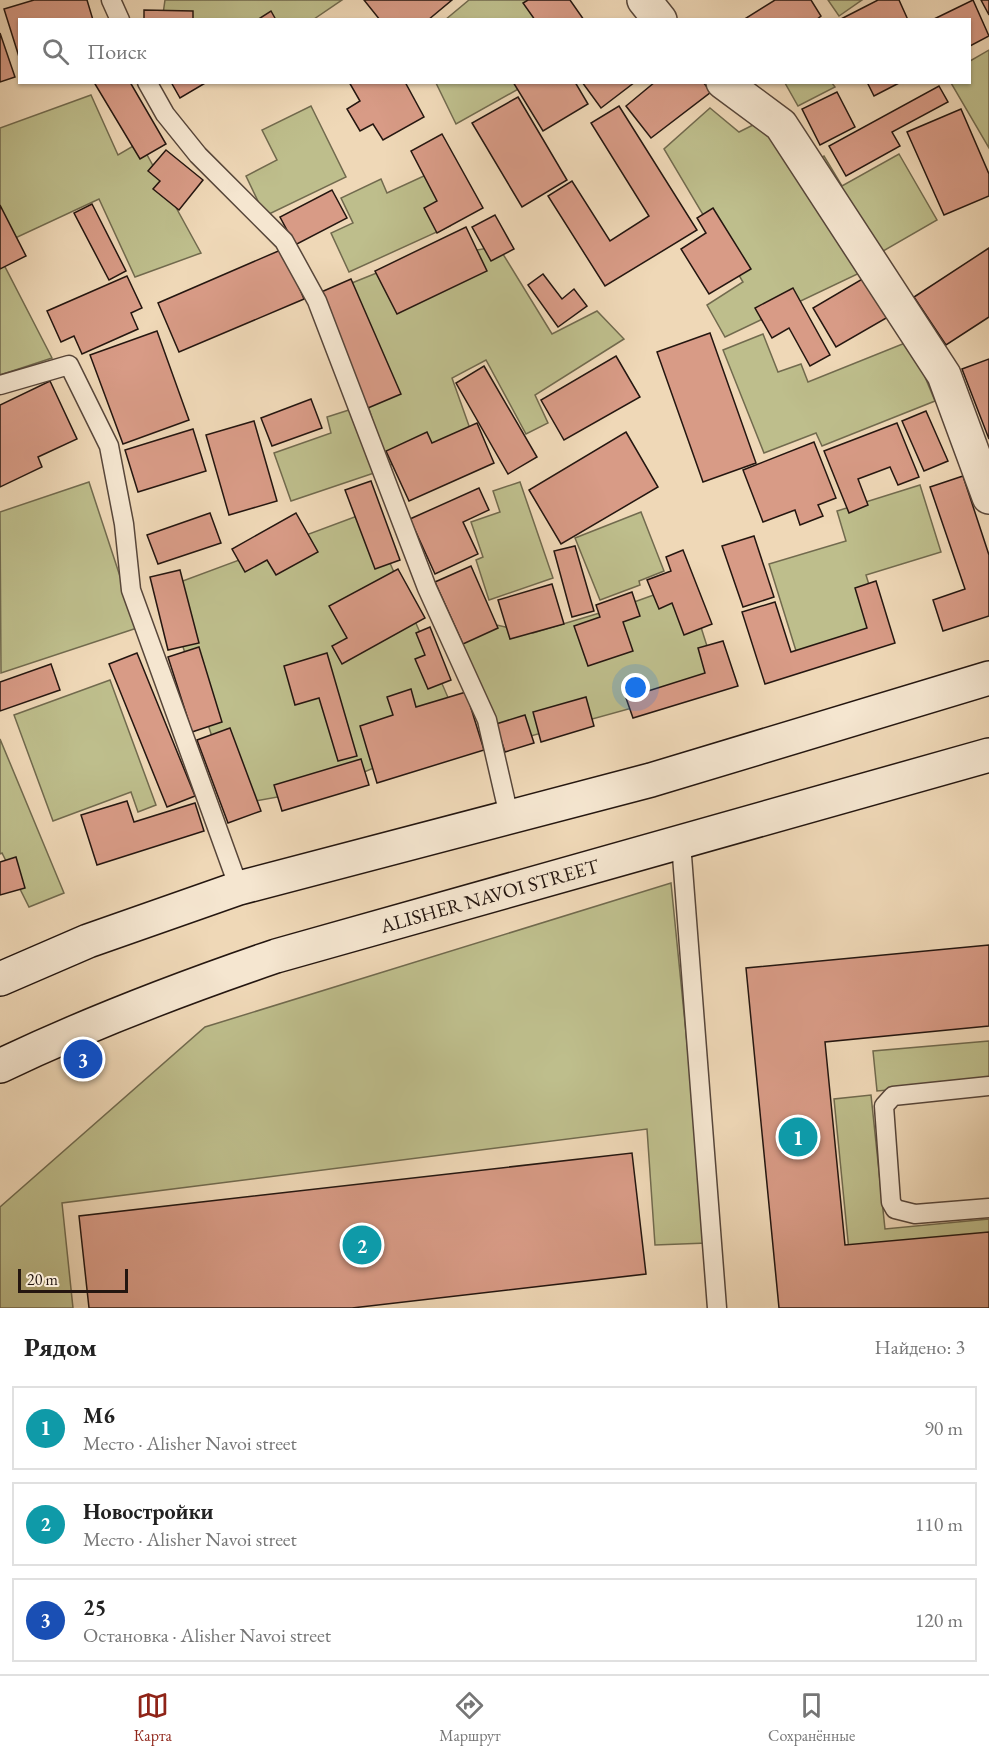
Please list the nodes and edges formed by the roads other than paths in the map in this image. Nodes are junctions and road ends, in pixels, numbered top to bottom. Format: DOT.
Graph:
graph roads {
  1 [pos="111,0"];
  2 [pos="644,0"];
  3 [pos="119,18"];
  4 [pos="658,18"];
  5 [pos="148,84"];
  6 [pos="726,84"];
  7 [pos="0,385"];
  8 [pos="989,497"];
  9 [pos="989,678"];
  10 [pos="989,755"];
  11 [pos="510,816"];
  12 [pos="681,843"];
  13 [pos="239,888"];
  14 [pos="0,979"];
  15 [pos="0,1066"];
  16 [pos="989,1086"];
  17 [pos="989,1208"];
  18 [pos="717,1308"];
  1 -- 3 [label="lane"];
  2 -- 4 [label="street"];
  5 -- 11 [label="lane"];
  6 -- 8 [label="street"];
  7 -- 13 [label="lane"];
  9 -- 11 [label="street"];
  10 -- 12 [label="street, ALISHER NAVOI STREET"];
  11 -- 13 [label="street"];
  12 -- 15 [label="street, ALISHER NAVOI STREET"];
  12 -- 18 [label="lane"];
  13 -- 14 [label="street"];
  16 -- 17 [label="lane"];
}
